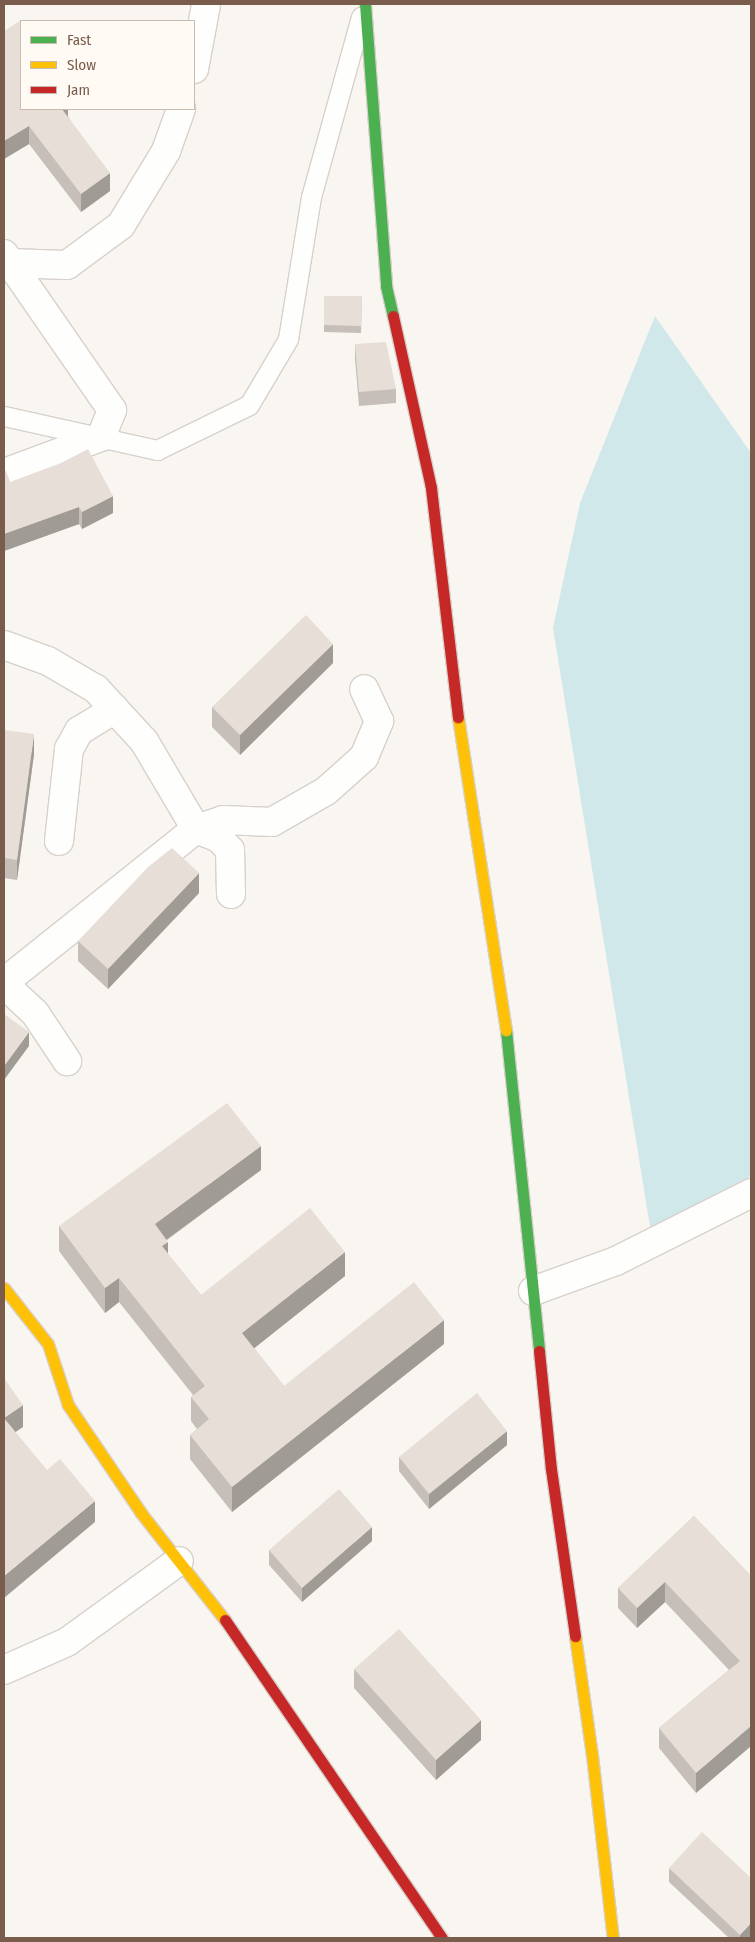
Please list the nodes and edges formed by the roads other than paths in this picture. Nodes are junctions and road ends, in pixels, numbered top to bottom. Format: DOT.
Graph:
graph roads {
  1 [pos="365,4"];
  2 [pos="206,5"];
  3 [pos="195,64"];
  4 [pos="181,110"];
  5 [pos="7,259"];
  6 [pos="4,416"];
  7 [pos="101,437"];
  8 [pos="4,473"];
  9 [pos="4,645"];
  10 [pos="364,688"];
  11 [pos="115,709"];
  12 [pos="196,829"];
  13 [pos="59,841"];
  14 [pos="231,894"];
  15 [pos="4,983"];
  16 [pos="67,1061"];
  17 [pos="751,1193"];
  18 [pos="4,1288"];
  19 [pos="533,1291"];
  20 [pos="180,1561"];
  21 [pos="4,1670"];
  22 [pos="442,1938"];
  23 [pos="613,1938"];
  1 -- 7 [label="lane"];
  1 -- 19 [label="street"];
  2 -- 3 [label="street"];
  4 -- 5 [label="street"];
  5 -- 7 [label="street"];
  6 -- 7 [label="lane"];
  7 -- 8 [label="street"];
  9 -- 11 [label="street"];
  10 -- 12 [label="street"];
  11 -- 12 [label="street"];
  11 -- 13 [label="street"];
  12 -- 14 [label="street"];
  12 -- 15 [label="street"];
  15 -- 16 [label="street"];
  17 -- 19 [label="street"];
  18 -- 20 [label="street"];
  19 -- 23 [label="street"];
  20 -- 21 [label="street"];
  20 -- 22 [label="street"];
}
